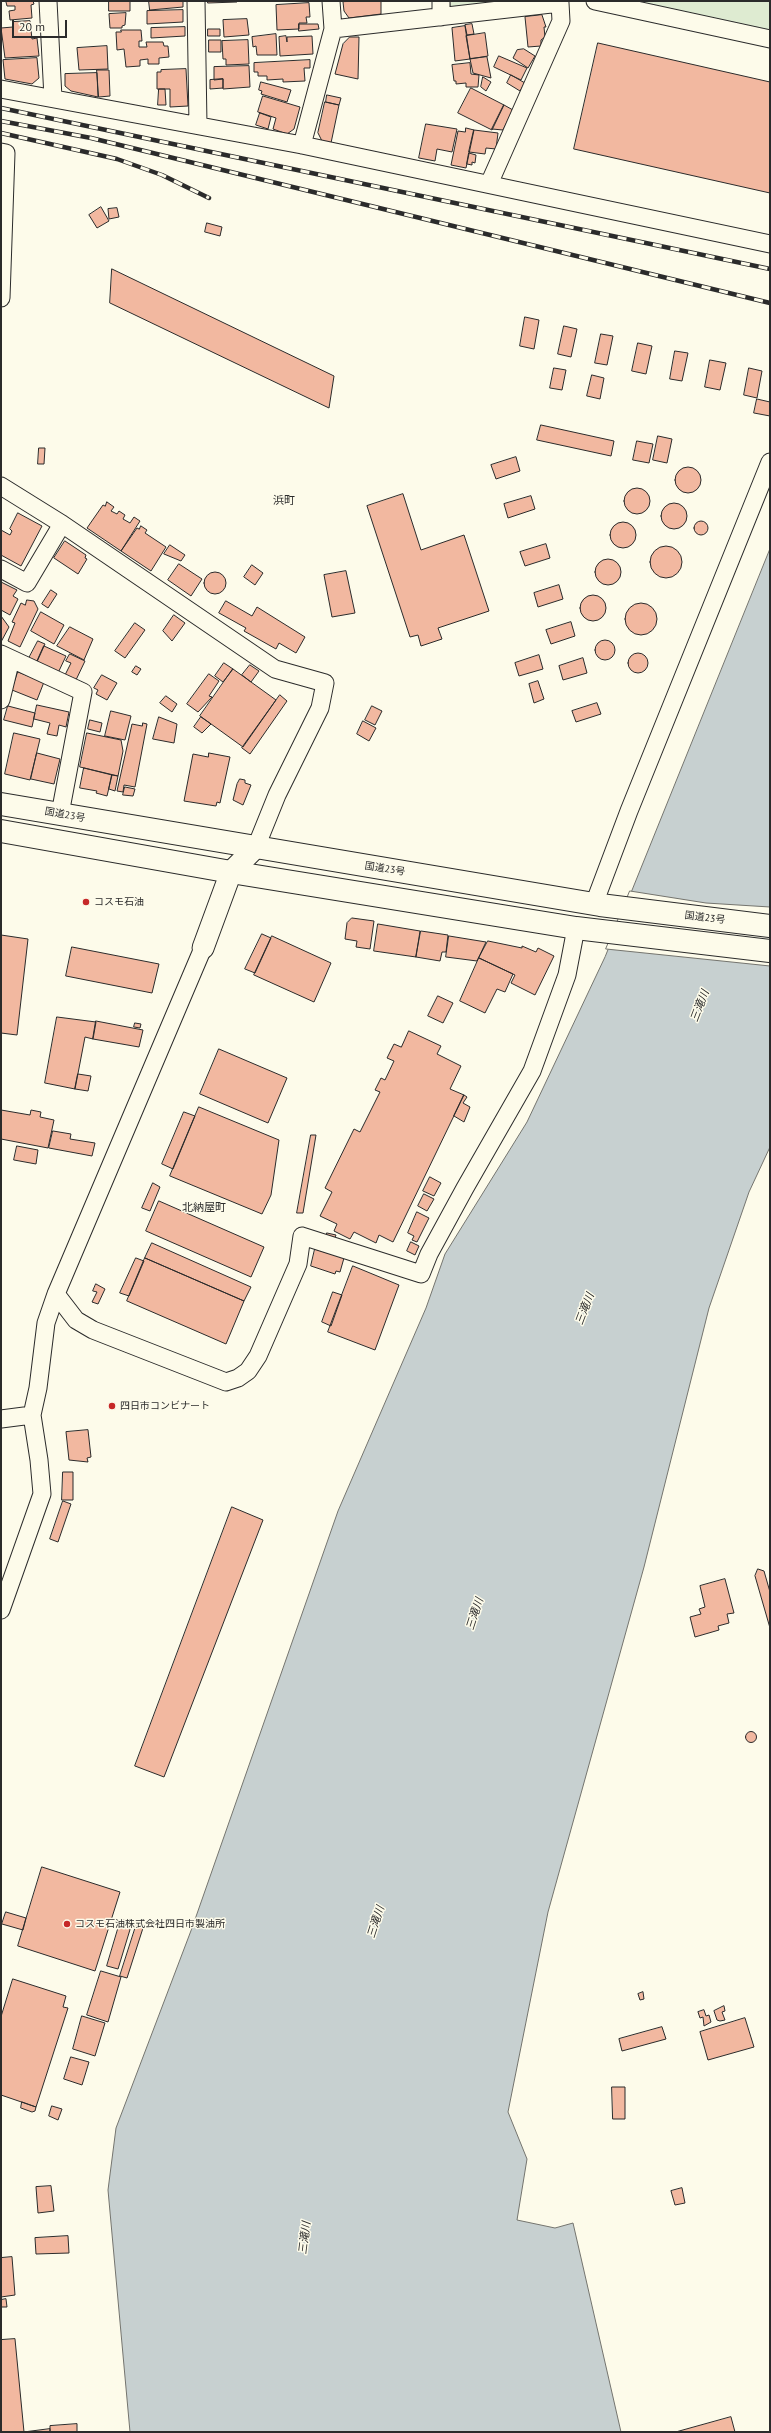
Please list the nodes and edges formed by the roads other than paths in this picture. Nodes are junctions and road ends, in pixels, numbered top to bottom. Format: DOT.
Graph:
graph roads {
  1 [pos="48,1"];
  2 [pos="196,1"];
  3 [pos="331,1"];
  4 [pos="595,1"];
  5 [pos="561,2"];
  6 [pos="441,9"];
  7 [pos="332,29"];
  8 [pos="770,39"];
  9 [pos="1,89"];
  10 [pos="52,98"];
  11 [pos="198,125"];
  12 [pos="302,145"];
  13 [pos="1,152"];
  14 [pos="488,184"];
  15 [pos="770,244"];
  16 [pos="1,298"];
  17 [pos="770,462"];
  18 [pos="1,486"];
  19 [pos="62,524"];
  20 [pos="1,569"];
  21 [pos="6,657"];
  22 [pos="1,700"];
  23 [pos="1,804"];
  24 [pos="60,814"];
  25 [pos="1,831"];
  26 [pos="256,848"];
  27 [pos="231,872"];
  28 [pos="597,904"];
  29 [pos="770,926"];
  30 [pos="583,929"];
  31 [pos="203,948"];
  32 [pos="770,951"];
  33 [pos="56,1294"];
  34 [pos="32,1415"];
  35 [pos="1,1419"];
  36 [pos="2,1604"];
  1 -- 10 [label="street"];
  2 -- 11 [label="street"];
  3 -- 7 [label="street"];
  4 -- 8 [label="street"];
  5 -- 6 [label="street"];
  5 -- 14 [label="street"];
  6 -- 7 [label="street"];
  7 -- 12 [label="street"];
  9 -- 10 [label="street"];
  10 -- 11 [label="street"];
  11 -- 12 [label="street"];
  12 -- 14 [label="street"];
  13 -- 16 [label="street"];
  14 -- 15 [label="street"];
  17 -- 28 [label="street"];
  18 -- 19 [label="street"];
  19 -- 20 [label="street"];
  19 -- 26 [label="street"];
  21 -- 22 [label="street"];
  21 -- 24 [label="street"];
  23 -- 24 [label="highway, 国道23号"];
  24 -- 26 [label="highway, 国道23号"];
  25 -- 27 [label="highway"];
  26 -- 27 [label="street"];
  26 -- 28 [label="highway, 国道23号"];
  27 -- 30 [label="highway"];
  27 -- 31 [label="street"];
  28 -- 29 [label="highway, 国道23号"];
  30 -- 32 [label="highway"];
  30 -- 33 [label="street"];
  31 -- 33 [label="street"];
  33 -- 34 [label="street"];
  34 -- 35 [label="street"];
  34 -- 36 [label="street"];
}
